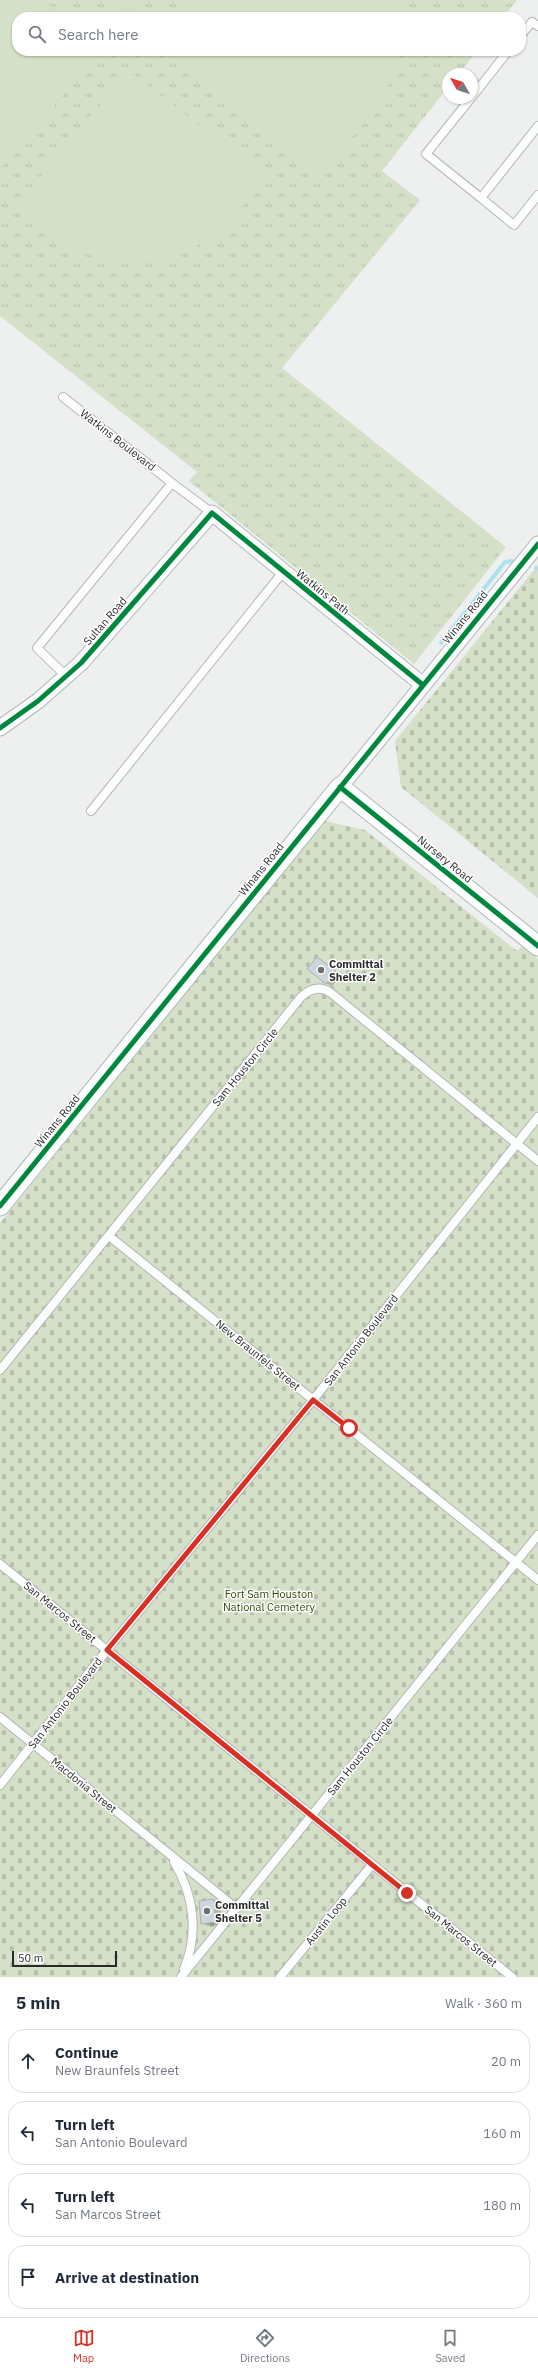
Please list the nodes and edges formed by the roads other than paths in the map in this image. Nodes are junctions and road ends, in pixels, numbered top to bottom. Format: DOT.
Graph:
graph roads {
  1 [pos="538,26"];
  2 [pos="526,29"];
  3 [pos="504,56"];
  4 [pos="478,88"];
  5 [pos="465,104"];
  6 [pos="538,126"];
  7 [pos="538,195"];
  8 [pos="481,198"];
  9 [pos="63,398"];
  10 [pos="172,483"];
  11 [pos="212,513"];
  12 [pos="538,544"];
  13 [pos="283,572"];
  14 [pos="66,676"];
  15 [pos="423,685"];
  16 [pos="0,728"];
  17 [pos="340,788"];
  18 [pos="91,812"];
  19 [pos="538,946"];
  20 [pos="538,1117"];
  21 [pos="517,1143"];
  22 [pos="538,1160"];
  23 [pos="0,1206"];
  24 [pos="109,1236"];
  25 [pos="0,1370"];
  26 [pos="313,1400"];
  27 [pos="538,1535"];
  28 [pos="516,1562"];
  29 [pos="0,1564"];
  30 [pos="538,1580"];
  31 [pos="107,1650"];
  32 [pos="0,1718"];
  33 [pos="33,1744"];
  34 [pos="0,1785"];
  35 [pos="312,1815"];
  36 [pos="167,1853"];
  37 [pos="372,1865"];
  38 [pos="236,1908"];
  39 [pos="180,1977"];
  40 [pos="280,1977"];
  41 [pos="512,1977"];
  1 -- 2 [label="lane"];
  3 -- 4 [label="lane"];
  5 -- 8 [label="lane"];
  6 -- 8 [label="lane"];
  7 -- 8 [label="lane"];
  9 -- 10 [label="lane, Watkins Boulevard"];
  10 -- 11 [label="lane, Watkins Boulevard"];
  10 -- 14 [label="lane"];
  11 -- 13 [label="street, Watkins Path"];
  11 -- 14 [label="street, Sultan Road"];
  12 -- 15 [label="street, Winans Road"];
  13 -- 15 [label="street, Watkins Path"];
  13 -- 18 [label="lane"];
  14 -- 16 [label="street, Sultan Road"];
  15 -- 17 [label="street, Winans Road"];
  17 -- 19 [label="street, Nursery Road"];
  17 -- 23 [label="street, Winans Road"];
  20 -- 21 [label="lane, San Antonio Boulevard"];
  21 -- 22 [label="lane, Sam Houston Circle"];
  21 -- 24 [label="lane, Sam Houston Circle"];
  21 -- 26 [label="lane, San Antonio Boulevard"];
  24 -- 25 [label="lane, Sam Houston Circle"];
  24 -- 26 [label="lane, New Braunfels Street"];
  26 -- 28 [label="lane, New Braunfels Street"];
  26 -- 31 [label="lane, San Antonio Boulevard"];
  27 -- 28 [label="lane, Sam Houston Circle"];
  28 -- 30 [label="lane, New Braunfels Street"];
  28 -- 35 [label="lane, Sam Houston Circle"];
  29 -- 31 [label="lane, San Marcos Street"];
  31 -- 33 [label="lane, San Antonio Boulevard"];
  31 -- 35 [label="lane, San Marcos Street"];
  32 -- 33 [label="lane, Macdonia Street"];
  33 -- 34 [label="lane, San Antonio Boulevard"];
  33 -- 36 [label="lane, Macdonia Street"];
  35 -- 37 [label="lane, San Marcos Street"];
  35 -- 38 [label="lane, Sam Houston Circle"];
  36 -- 38 [label="lane, Macdonia Street"];
  36 -- 39 [label="lane, Macdonia Street"];
  37 -- 40 [label="lane, Austin Loop"];
  37 -- 41 [label="lane, San Marcos Street"];
  38 -- 39 [label="lane, Sam Houston Circle"];
}
